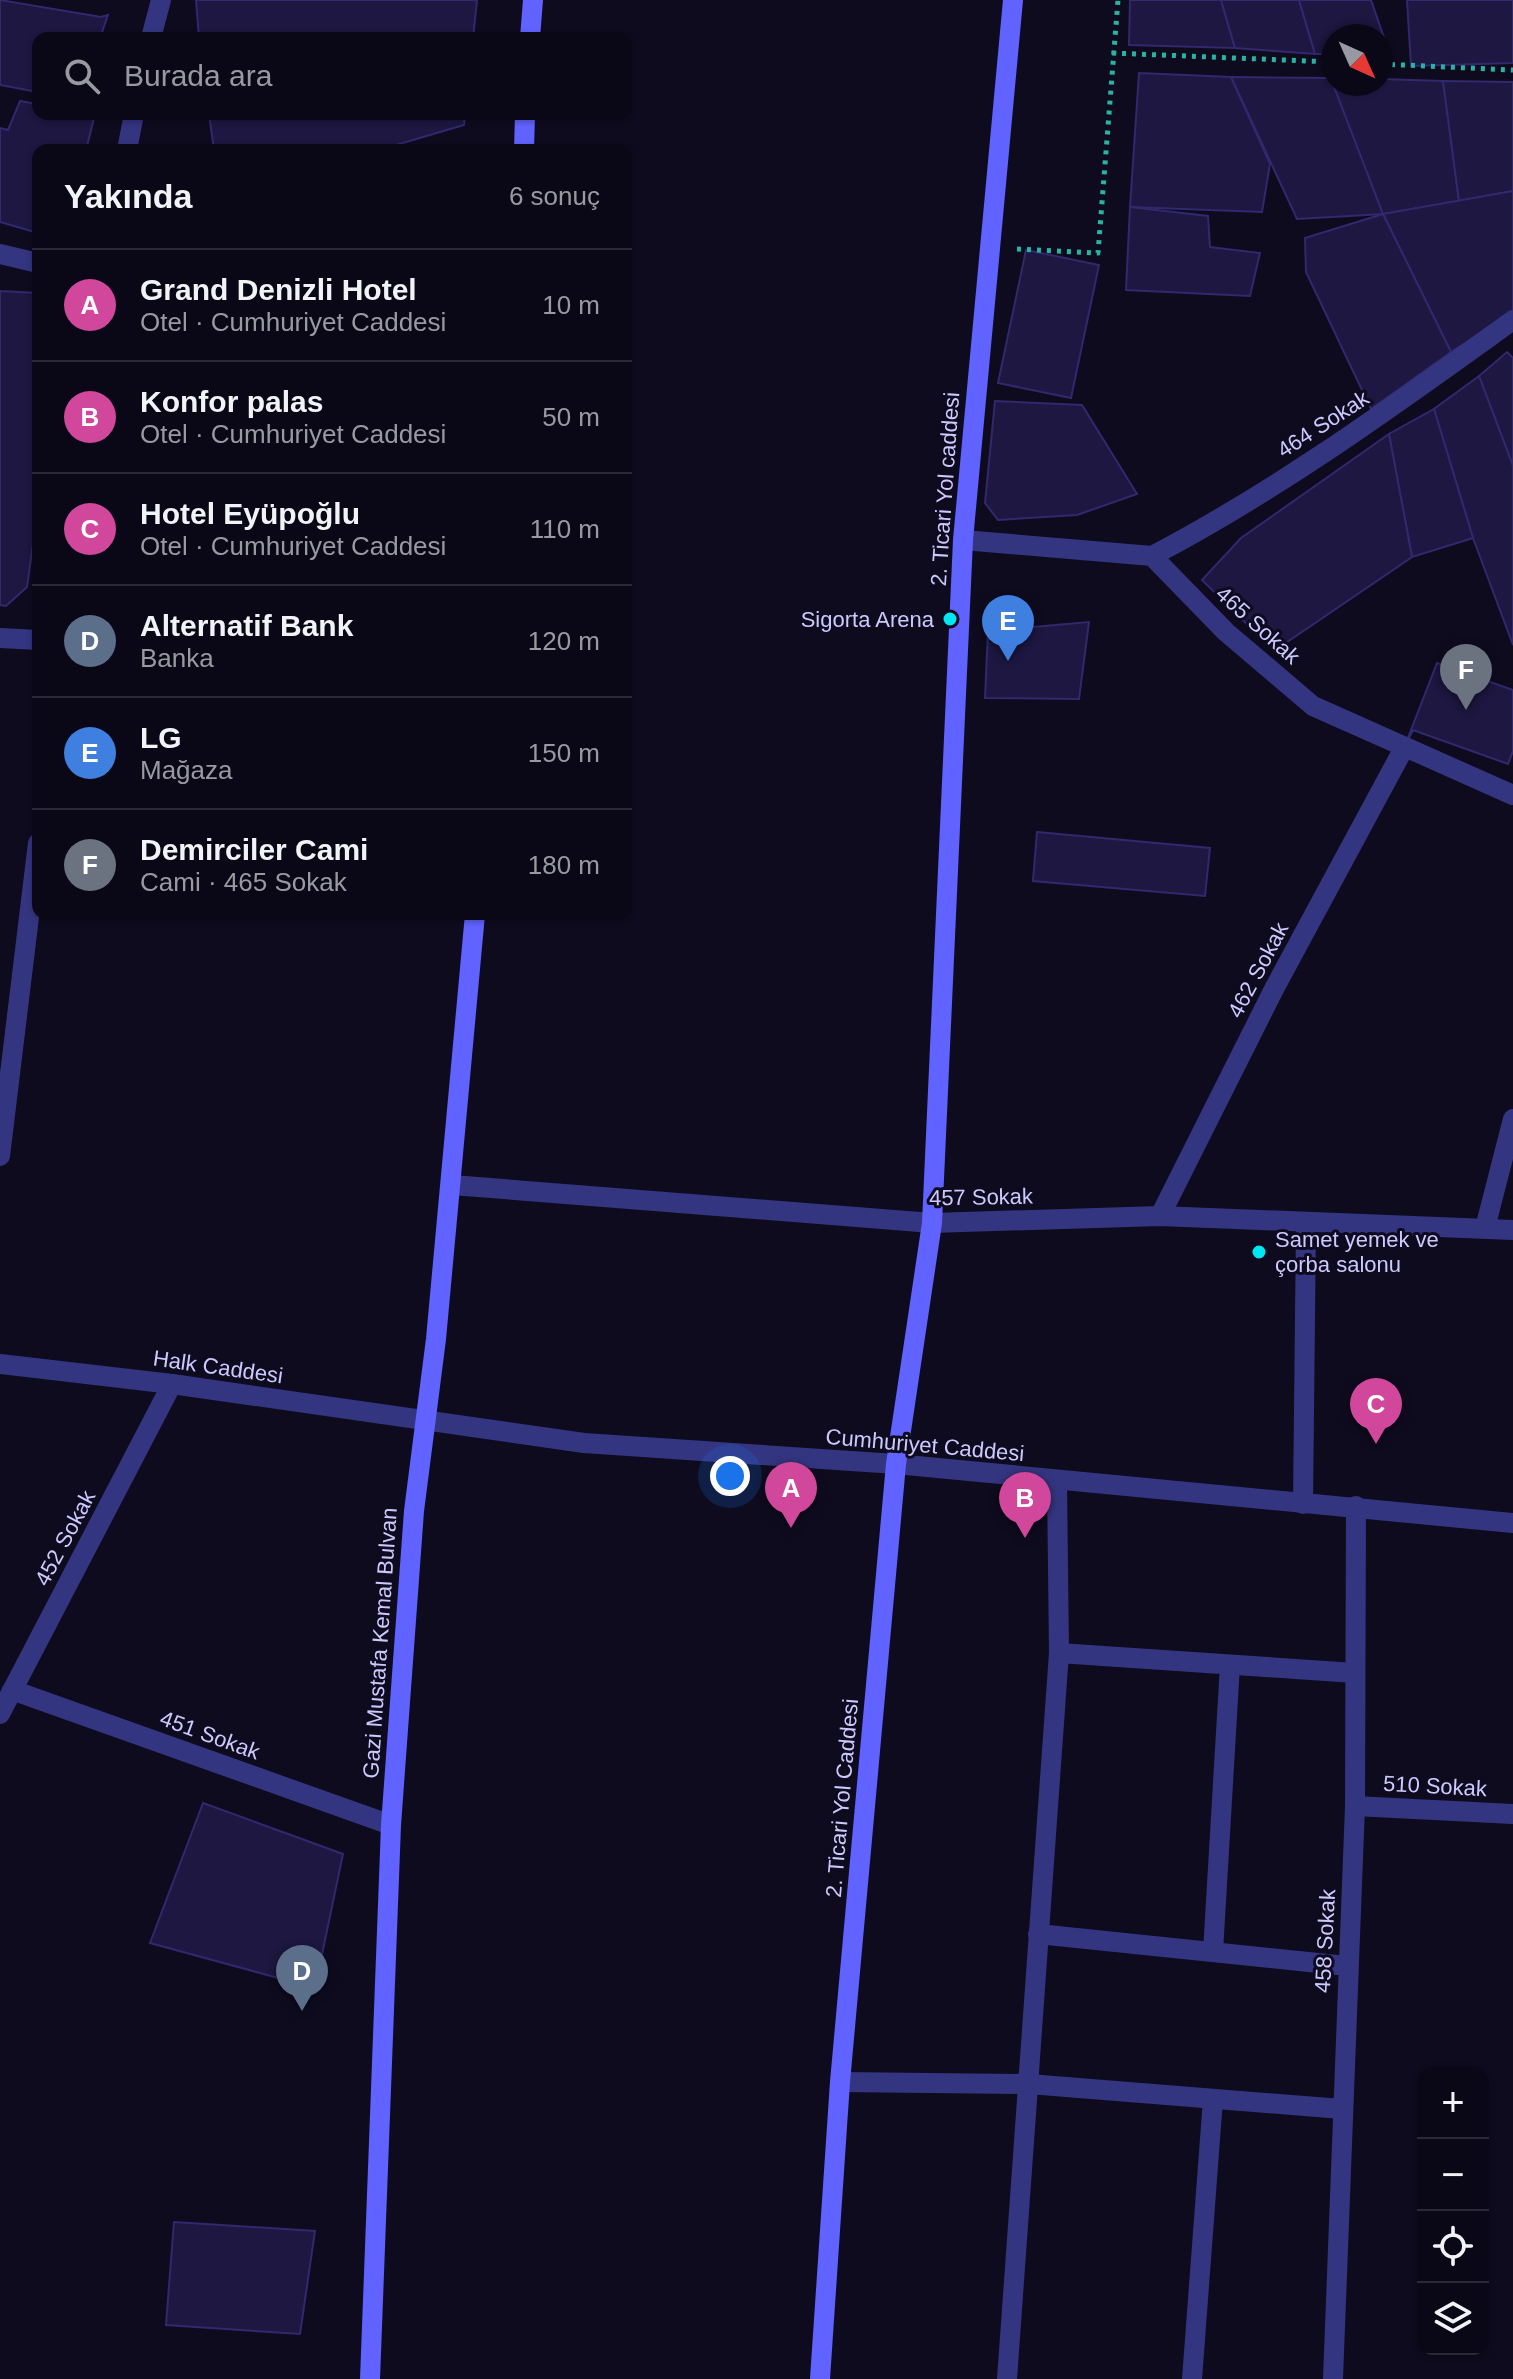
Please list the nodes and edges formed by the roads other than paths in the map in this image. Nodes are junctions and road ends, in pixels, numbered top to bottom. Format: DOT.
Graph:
graph roads {
  1 [pos="161,0"];
  2 [pos="533,0"];
  3 [pos="1013,0"];
  4 [pos="153,32"];
  5 [pos="530,32"];
  6 [pos="133,120"];
  7 [pos="525,120"];
  8 [pos="128,144"];
  9 [pos="524,144"];
  10 [pos="0,254"];
  11 [pos="32,262"];
  12 [pos="1513,320"];
  13 [pos="963,540"];
  14 [pos="1152,556"];
  15 [pos="0,638"];
  16 [pos="32,640"];
  17 [pos="1404,748"];
  18 [pos="1513,795"];
  19 [pos="32,892"];
  20 [pos="474,920"];
  21 [pos="1513,1119"];
  22 [pos="0,1156"];
  23 [pos="452,1185"];
  24 [pos="1160,1216"];
  25 [pos="932,1223"];
  26 [pos="1306,1223"];
  27 [pos="1485,1228"];
  28 [pos="1513,1230"];
  29 [pos="0,1364"];
  30 [pos="172,1384"];
  31 [pos="428,1421"];
  32 [pos="896,1464"];
  33 [pos="1057,1482"];
  34 [pos="1303,1504"];
  35 [pos="1356,1506"];
  36 [pos="1513,1523"];
  37 [pos="1059,1653"];
  38 [pos="1230,1665"];
  39 [pos="1355,1673"];
  40 [pos="12,1690"];
  41 [pos="0,1714"];
  42 [pos="1355,1806"];
  43 [pos="1513,1814"];
  44 [pos="391,1825"];
  45 [pos="1038,1934"];
  46 [pos="1213,1952"];
  47 [pos="1347,1966"];
  48 [pos="840,2082"];
  49 [pos="1029,2084"];
  50 [pos="1213,2099"];
  51 [pos="1342,2109"];
  52 [pos="370,2379"];
  53 [pos="820,2379"];
  54 [pos="1007,2379"];
  55 [pos="1192,2379"];
  56 [pos="1333,2379"];
  1 -- 4 [label="street"];
  2 -- 5 [label="main road"];
  3 -- 13 [label="main road, 2. Ticari Yol caddesi"];
  6 -- 8 [label="street"];
  7 -- 9 [label="main road"];
  10 -- 11 [label="street"];
  12 -- 14 [label="street, 464 Sokak"];
  13 -- 14 [label="street"];
  13 -- 25 [label="main road, 2. Ticari Yol caddesi"];
  14 -- 17 [label="street, 465 Sokak"];
  15 -- 16 [label="street"];
  17 -- 18 [label="street, 465 Sokak"];
  17 -- 24 [label="street, 462 Sokak"];
  19 -- 22 [label="street"];
  20 -- 23 [label="main road, Gazi Mustafa Kemal Bulvan"];
  21 -- 27 [label="street"];
  23 -- 25 [label="street, 457 Sokak"];
  23 -- 31 [label="main road, Gazi Mustafa Kemal Bulvan"];
  24 -- 25 [label="street, 457 Sokak"];
  24 -- 26 [label="street, 457 Sokak"];
  25 -- 32 [label="main road, 2. Ticari Yol Caddesi"];
  26 -- 27 [label="street, 457 Sokak"];
  26 -- 34 [label="street"];
  27 -- 28 [label="street, 457 Sokak"];
  29 -- 30 [label="street, Halk Caddesi"];
  30 -- 31 [label="street, Halk Caddesi"];
  30 -- 40 [label="street, 452 Sokak"];
  31 -- 32 [label="street, Cumhuriyet Caddesi"];
  31 -- 44 [label="main road, Gazi Mustafa Kemal Bulvan"];
  32 -- 33 [label="street, Cumhuriyet Caddesi"];
  32 -- 48 [label="main road, 2. Ticari Yol Caddesi"];
  33 -- 34 [label="street, Cumhuriyet Caddesi"];
  33 -- 37 [label="street"];
  34 -- 35 [label="street, Cumhuriyet Caddesi"];
  35 -- 36 [label="street, Cumhuriyet Caddesi"];
  35 -- 39 [label="street, 458 Sokak"];
  37 -- 38 [label="street"];
  37 -- 45 [label="street"];
  38 -- 39 [label="street"];
  38 -- 46 [label="street"];
  39 -- 42 [label="street, 458 Sokak"];
  40 -- 41 [label="street, 452 Sokak"];
  40 -- 44 [label="street, 451 Sokak"];
  42 -- 43 [label="street, 510 Sokak"];
  42 -- 47 [label="street, 458 Sokak"];
  44 -- 52 [label="main road, Gazi Mustafa Kemal Bulvan"];
  45 -- 46 [label="street"];
  45 -- 49 [label="street"];
  46 -- 47 [label="street"];
  47 -- 51 [label="street, 458 Sokak"];
  48 -- 49 [label="street"];
  48 -- 53 [label="main road, 2. Ticari Yol Caddesi"];
  49 -- 50 [label="street"];
  49 -- 54 [label="street"];
  50 -- 51 [label="street"];
  50 -- 55 [label="street"];
  51 -- 56 [label="street, 458 Sokak"];
}
